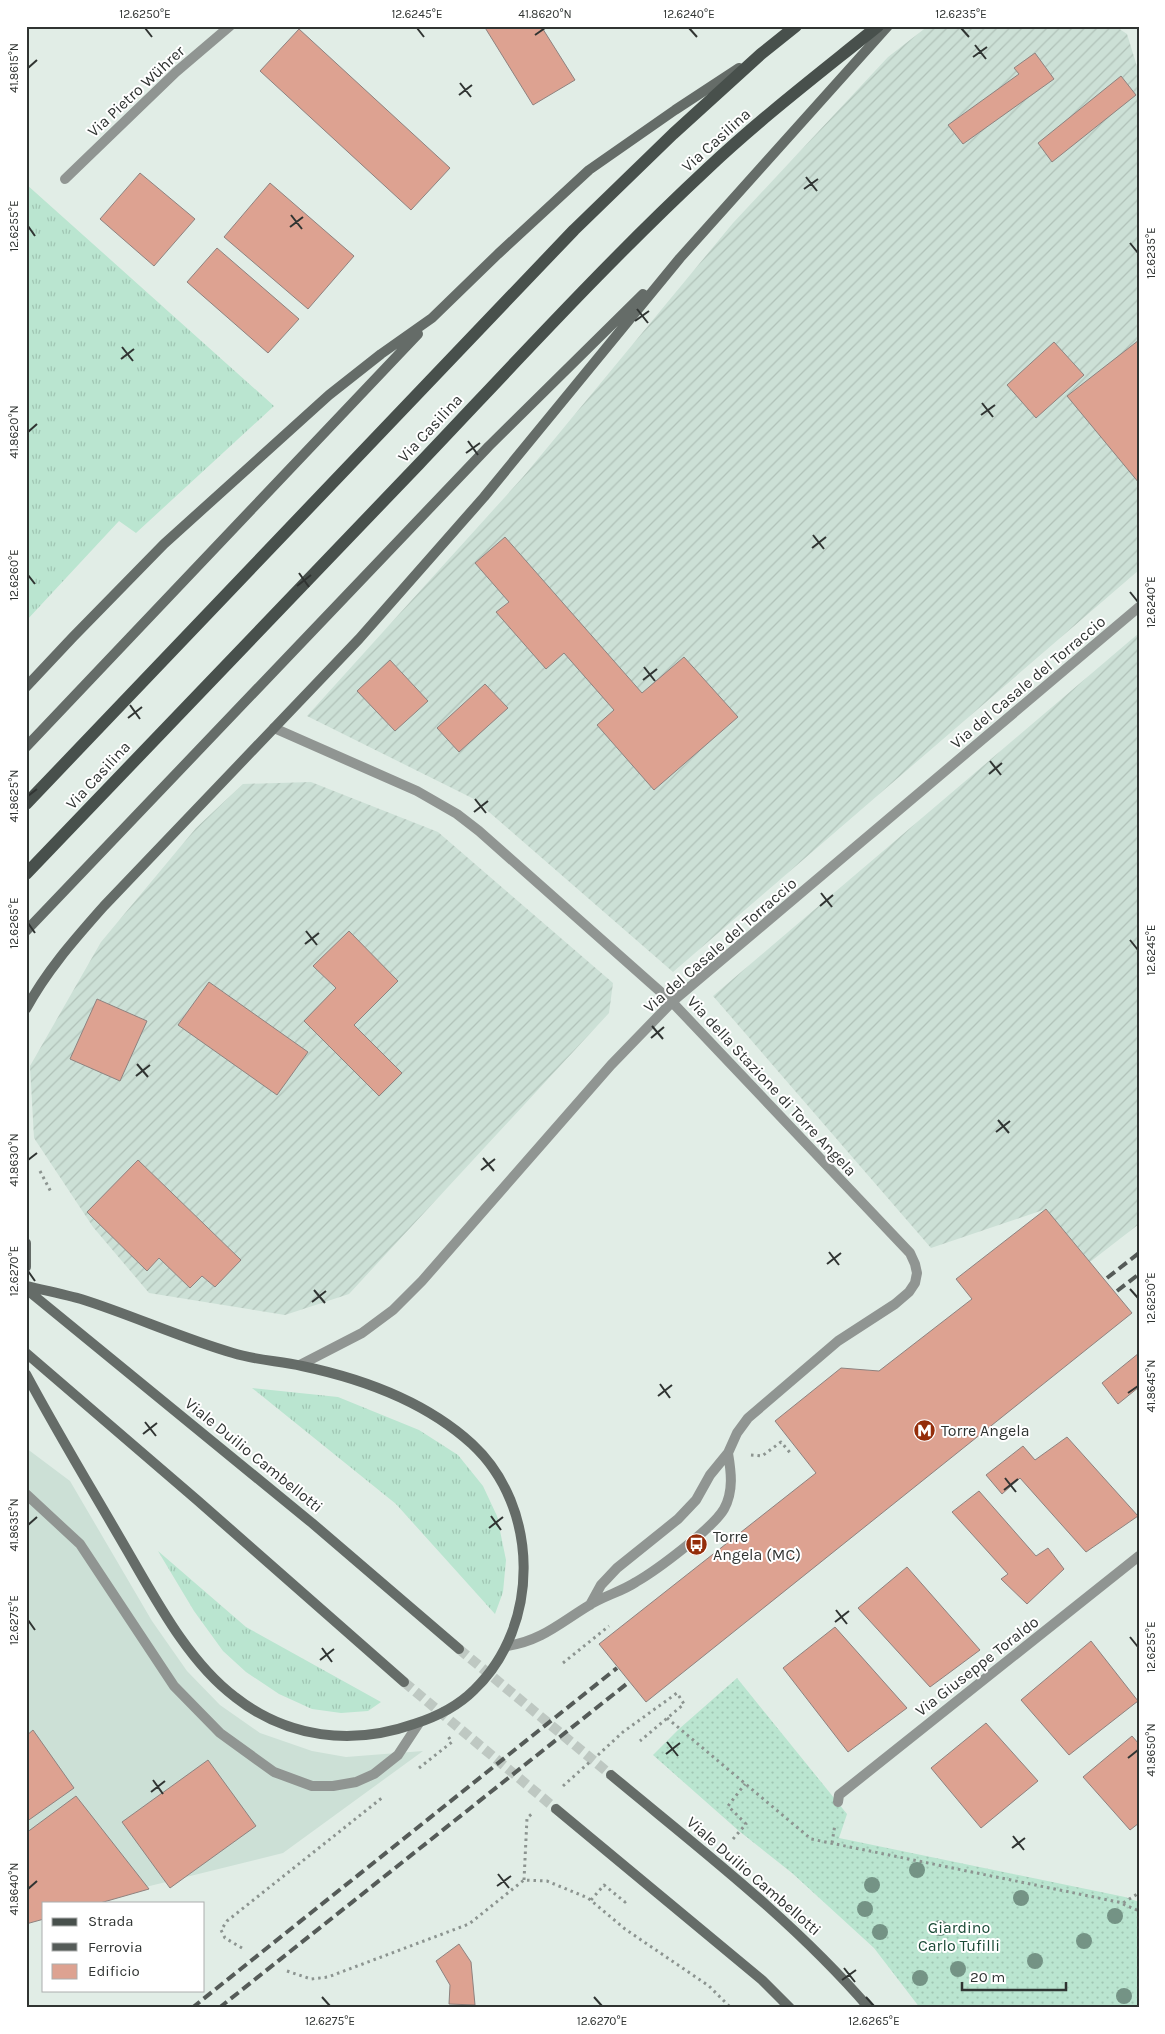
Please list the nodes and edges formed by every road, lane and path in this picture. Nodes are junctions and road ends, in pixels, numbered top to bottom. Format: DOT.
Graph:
graph roads {
  1 [pos="230,26"];
  2 [pos="796,26"];
  3 [pos="878,26"];
  4 [pos="888,26"];
  5 [pos="761,54"];
  6 [pos="65,179"];
  7 [pos="680,258"];
  8 [pos="432,318"];
  9 [pos="1139,607"];
  10 [pos="26,687"];
  11 [pos="274,728"];
  12 [pos="26,747"];
  13 [pos="26,804"];
  14 [pos="26,874"];
  15 [pos="26,931"];
  16 [pos="672,1002"];
  17 [pos="26,1009"];
  18 [pos="40,1171"];
  19 [pos="52,1194"];
  20 [pos="26,1244"];
  21 [pos="26,1267"];
  22 [pos="26,1287"];
  23 [pos="26,1353"];
  24 [pos="300,1365"];
  25 [pos="26,1374"];
  26 [pos="728,1453"];
  27 [pos="751,1455"];
  28 [pos="792,1455"];
  29 [pos="26,1494"];
  30 [pos="1139,1556"];
  31 [pos="590,1604"];
  32 [pos="608,1626"];
  33 [pos="506,1646"];
  34 [pos="459,1649"];
  35 [pos="563,1663"];
  36 [pos="404,1682"];
  37 [pos="667,1718"];
  38 [pos="419,1723"];
  39 [pos="446,1735"];
  40 [pos="640,1741"];
  41 [pos="413,1773"];
  42 [pos="611,1775"];
  43 [pos="745,1784"];
  44 [pos="390,1791"];
  45 [pos="556,1792"];
  46 [pos="838,1802"];
  47 [pos="556,1809"];
  48 [pos="534,1812"];
  49 [pos="733,1839"];
  50 [pos="524,1880"];
  51 [pos="1139,1893"];
  52 [pos="591,1900"];
  53 [pos="627,1900"];
  54 [pos="1123,1903"];
  55 [pos="1139,1911"];
  56 [pos="242,1948"];
  57 [pos="287,1971"];
  58 [pos="732,2008"];
  59 [pos="790,2008"];
  60 [pos="869,2008"];
  1 -- 6 [label="street, Via Pietro Wührer"];
  2 -- 5 [label="main road, Via Casilina"];
  3 -- 14 [label="main road, Via Casilina"];
  4 -- 7 [label="main road"];
  5 -- 8 [label="main road"];
  5 -- 13 [label="main road, Via Casilina"];
  7 -- 11 [label="main road"];
  7 -- 15 [label="main road"];
  8 -- 10 [label="main road"];
  8 -- 12 [label="main road"];
  9 -- 16 [label="street, Via del Casale del Torraccio"];
  11 -- 16 [label="street, Via della Stazione di Torre Angela"];
  11 -- 17 [label="main road"];
  16 -- 24 [label="street, Via del Casale del Torraccio"];
  16 -- 26 [label="street, Via della Stazione di Torre Angela"];
  18 -- 19 [label="path"];
  20 -- 21 [label="main road"];
  22 -- 24 [label="main road"];
  22 -- 34 [label="main road, Viale Duilio Cambellotti"];
  23 -- 36 [label="main road"];
  24 -- 33 [label="main road"];
  25 -- 38 [label="main road"];
  26 -- 31 [label="street"];
  26 -- 31 [label="street"];
  27 -- 28 [label="path"];
  29 -- 38 [label="street"];
  30 -- 46 [label="street, Via Giuseppe Toraldo"];
  31 -- 33 [label="street"];
  32 -- 35 [label="path"];
  33 -- 38 [label="main road"];
  37 -- 40 [label="path"];
  37 -- 43 [label="path"];
  37 -- 45 [label="path"];
  39 -- 41 [label="path"];
  42 -- 60 [label="main road, Viale Duilio Cambellotti"];
  43 -- 49 [label="path"];
  43 -- 54 [label="path"];
  44 -- 56 [label="path"];
  47 -- 59 [label="main road"];
  48 -- 50 [label="path"];
  50 -- 52 [label="path"];
  50 -- 57 [label="path"];
  51 -- 54 [label="path"];
  52 -- 53 [label="path"];
  52 -- 58 [label="path"];
  54 -- 55 [label="path"];
}
